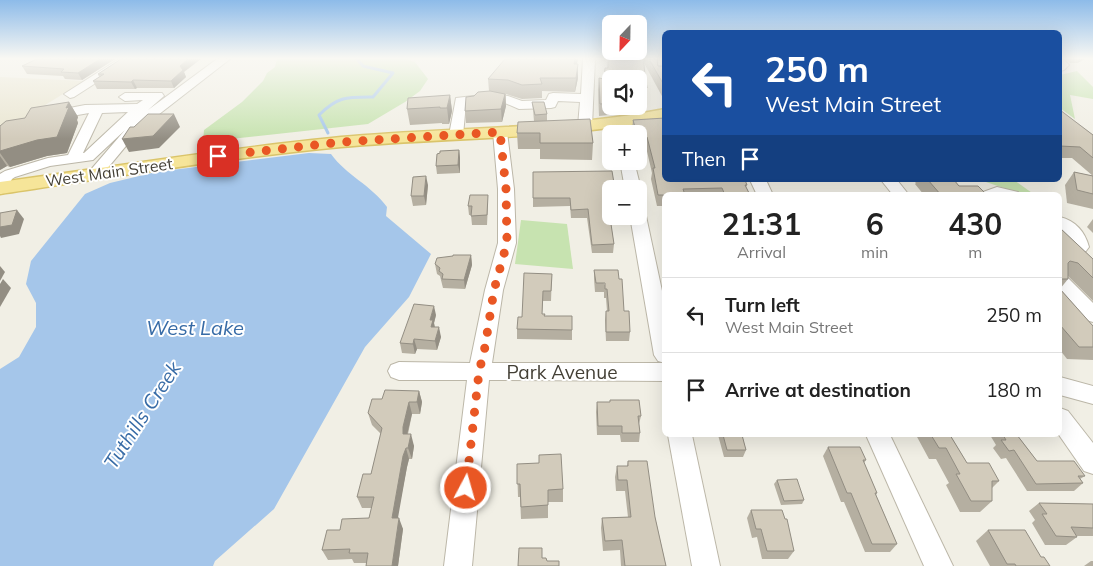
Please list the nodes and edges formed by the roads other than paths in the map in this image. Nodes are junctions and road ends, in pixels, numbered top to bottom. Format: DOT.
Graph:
graph roads {
  1 [pos="84,85"];
  2 [pos="190,85"];
  3 [pos="588,85"];
  4 [pos="70,94"];
  5 [pos="125,97"];
  6 [pos="587,98"];
  7 [pos="98,108"];
  8 [pos="140,108"];
  9 [pos="159,108"];
  10 [pos="662,115"];
  11 [pos="44,117"];
  12 [pos="630,125"];
  13 [pos="585,126"];
  14 [pos="602,127"];
  15 [pos="500,132"];
  16 [pos="456,135"];
  17 [pos="73,159"];
  18 [pos="96,173"];
  19 [pos="0,188"];
  20 [pos="1062,224"];
  21 [pos="640,225"];
  22 [pos="1080,247"];
  23 [pos="1062,283"];
  24 [pos="1093,315"];
  25 [pos="662,340"];
  26 [pos="399,371"];
  27 [pos="479,372"];
  28 [pos="662,372"];
  29 [pos="1062,387"];
  30 [pos="1093,395"];
  31 [pos="1062,421"];
  32 [pos="680,437"];
  33 [pos="879,437"];
  34 [pos="1093,463"];
  35 [pos="458,566"];
  36 [pos="706,566"];
  37 [pos="939,566"];
  1 -- 4 [label="street"];
  2 -- 9 [label="street"];
  3 -- 6 [label="street"];
  5 -- 8 [label="street"];
  6 -- 13 [label="street"];
  6 -- 16 [label="street"];
  7 -- 8 [label="street"];
  7 -- 11 [label="street"];
  7 -- 17 [label="street"];
  8 -- 9 [label="street"];
  8 -- 17 [label="street"];
  9 -- 18 [label="street"];
  10 -- 12 [label="main road, West Main Street"];
  13 -- 14 [label="main road, West Main Street"];
  13 -- 15 [label="main road, West Main Street"];
  15 -- 16 [label="main road, West Main Street"];
  15 -- 27 [label="street"];
  16 -- 18 [label="main road, West Main Street"];
  17 -- 19 [label="street"];
  18 -- 19 [label="main road, West Main Street"];
  20 -- 22 [label="street"];
  21 -- 25 [label="street"];
  23 -- 24 [label="street"];
  26 -- 27 [label="street, Park Avenue"];
  27 -- 28 [label="street, Park Avenue"];
  27 -- 35 [label="street"];
  29 -- 30 [label="street"];
  31 -- 34 [label="street"];
  32 -- 36 [label="street"];
  33 -- 37 [label="street"];
}
